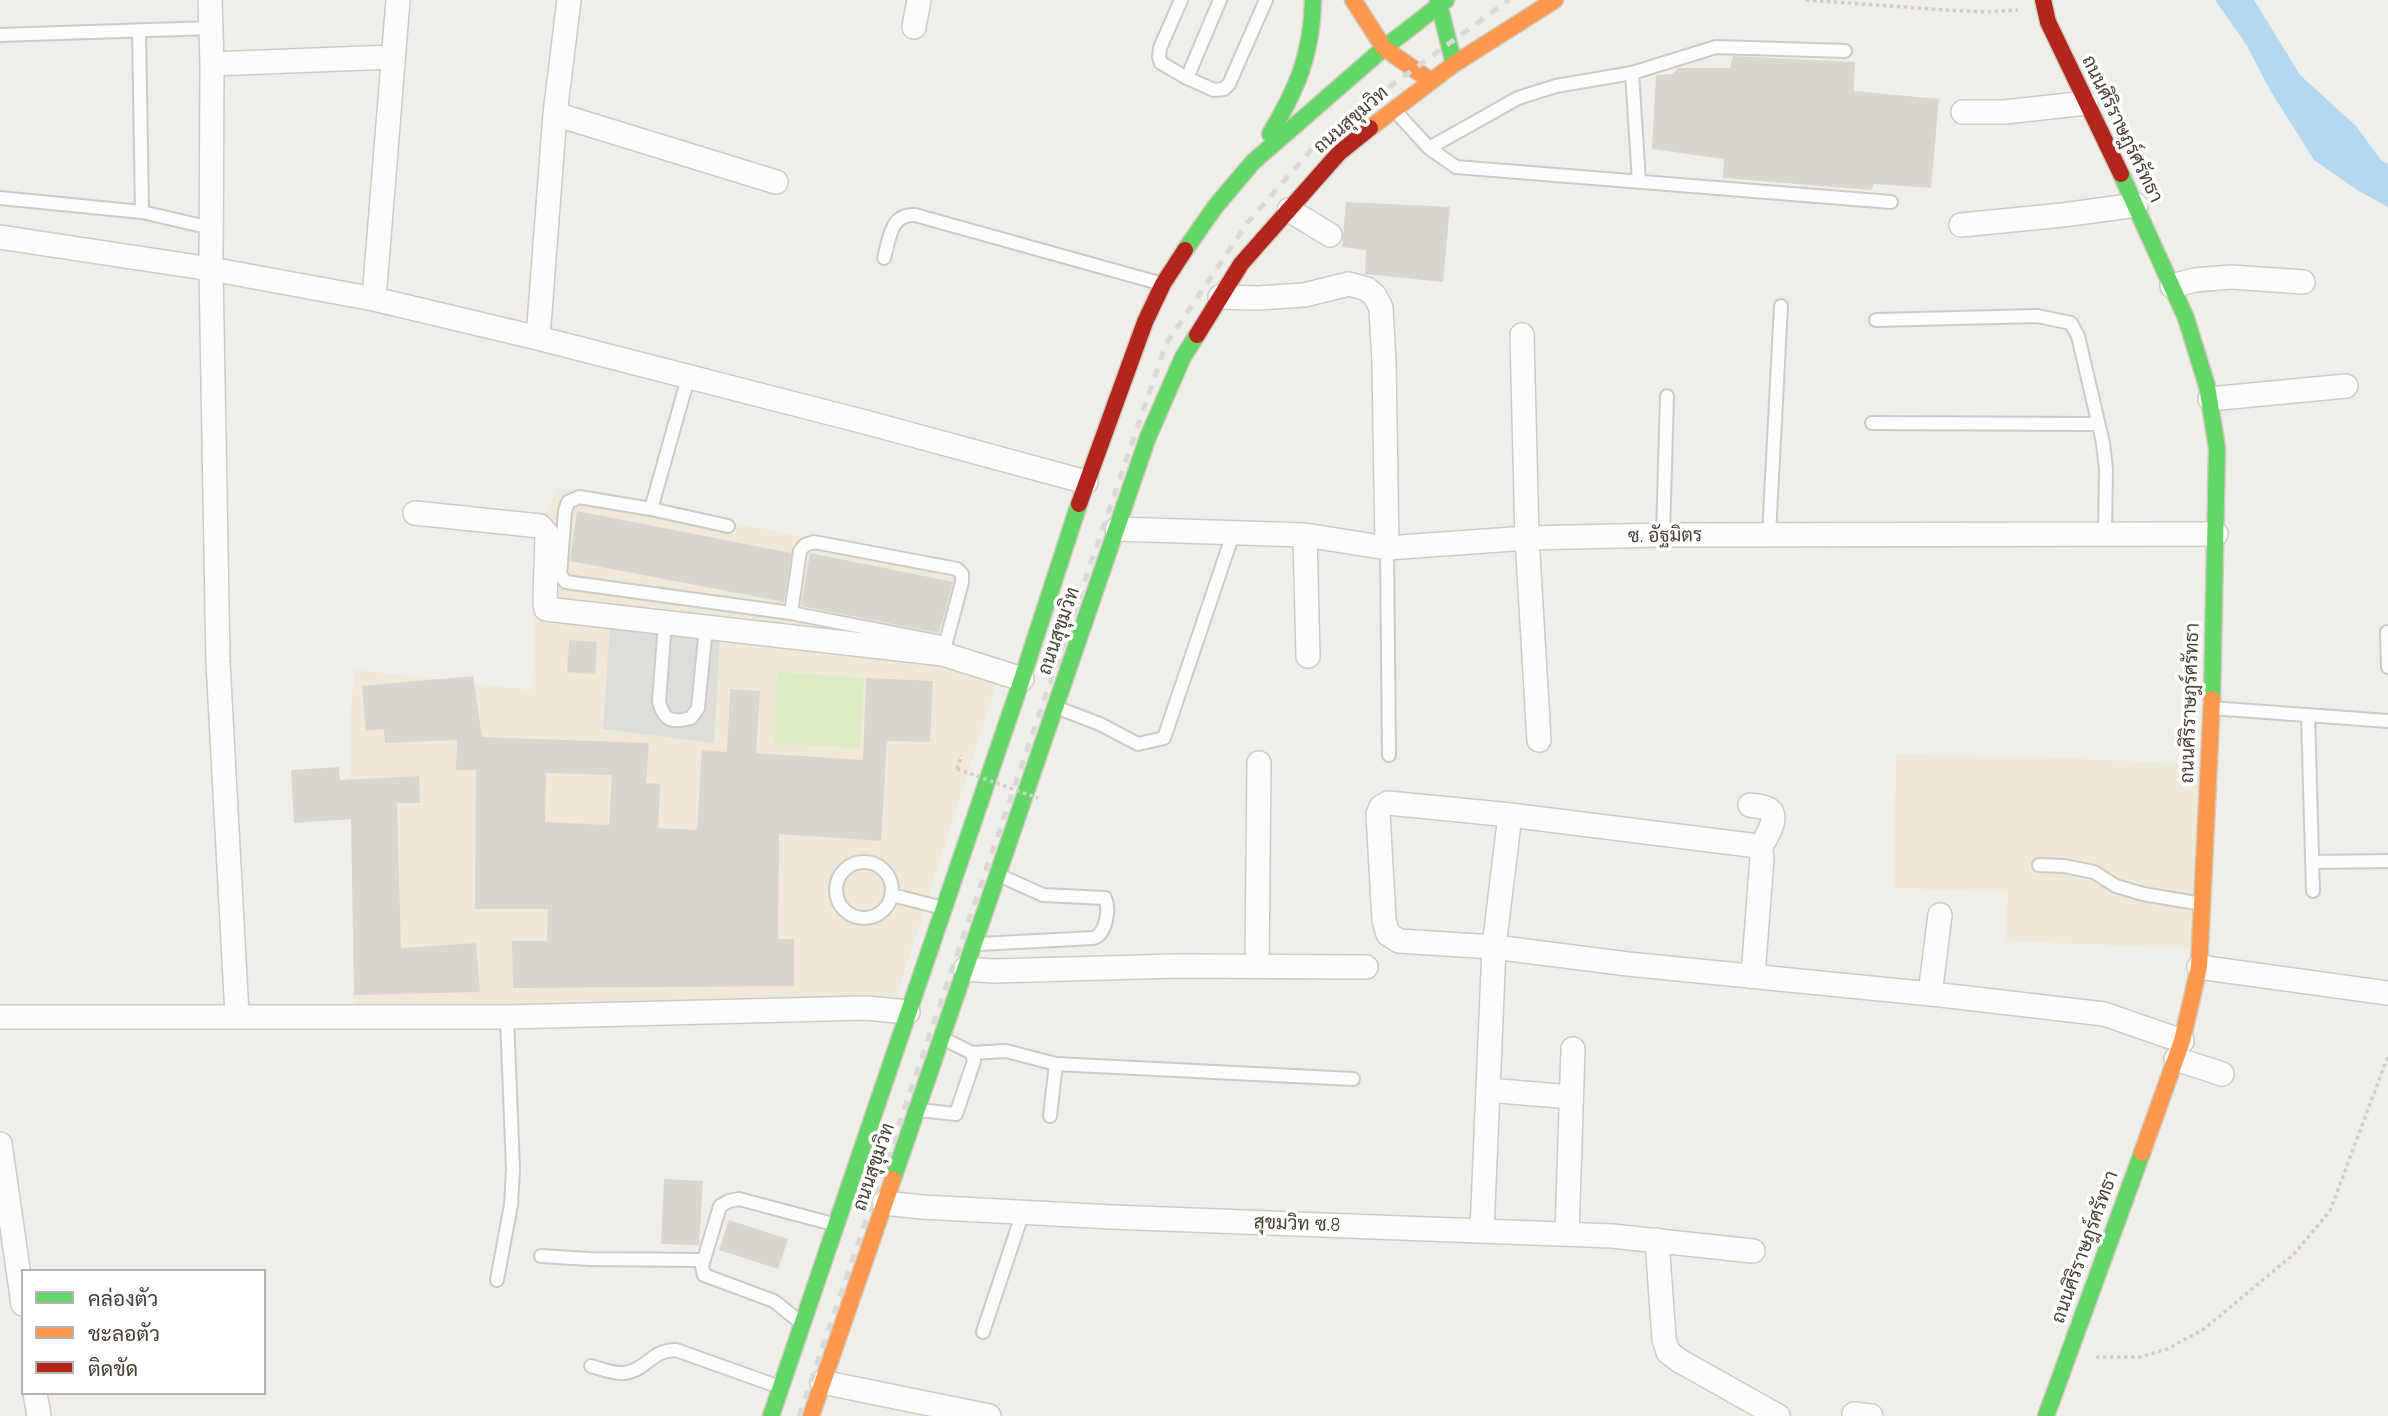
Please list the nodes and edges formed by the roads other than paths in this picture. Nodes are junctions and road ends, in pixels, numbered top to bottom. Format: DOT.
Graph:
graph roads {
  1 [pos="210,0"];
  2 [pos="398,0"];
  3 [pos="569,0"];
  4 [pos="919,0"];
  5 [pos="1181,0"];
  6 [pos="1220,0"];
  7 [pos="1266,0"];
  8 [pos="1313,0"];
  9 [pos="1353,0"];
  10 [pos="1555,0"];
  11 [pos="1441,1"];
  12 [pos="2044,4"];
  13 [pos="914,27"];
  14 [pos="211,28"];
  15 [pos="139,30"];
  16 [pos="0,34"];
  17 [pos="1384,48"];
  18 [pos="1845,51"];
  19 [pos="392,57"];
  20 [pos="212,64"];
  21 [pos="1454,64"];
  22 [pos="1632,73"];
  23 [pos="1186,78"];
  24 [pos="1431,81"];
  25 [pos="2086,103"];
  26 [pos="1393,109"];
  27 [pos="1964,112"];
  28 [pos="555,114"];
  29 [pos="1429,148"];
  30 [pos="1282,160"];
  31 [pos="1253,162"];
  32 [pos="1296,173"];
  33 [pos="1639,181"];
  34 [pos="776,182"];
  35 [pos="0,198"];
  36 [pos="1891,202"];
  37 [pos="2136,205"];
  38 [pos="1289,210"];
  39 [pos="142,212"];
  40 [pos="1961,225"];
  41 [pos="211,228"];
  42 [pos="1330,235"];
  43 [pos="0,237"];
  44 [pos="884,258"];
  45 [pos="211,269"];
  46 [pos="2303,282"];
  47 [pos="1163,284"];
  48 [pos="2172,286"];
  49 [pos="1220,297"];
  50 [pos="374,299"];
  51 [pos="1781,306"];
  52 [pos="1876,320"];
  53 [pos="1522,335"];
  54 [pos="538,338"];
  55 [pos="688,378"];
  56 [pos="2346,386"];
  57 [pos="1667,396"];
  58 [pos="2210,399"];
  59 [pos="1872,423"];
  60 [pos="2098,424"];
  61 [pos="1086,482"];
  62 [pos="651,509"];
  63 [pos="415,513"];
  64 [pos="728,526"];
  65 [pos="1116,529"];
  66 [pos="1233,534"];
  67 [pos="2216,534"];
  68 [pos="1306,535"];
  69 [pos="1663,535"];
  70 [pos="1769,535"];
  71 [pos="2105,535"];
  72 [pos="1527,538"];
  73 [pos="1387,548"];
  74 [pos="791,613"];
  75 [pos="665,622"];
  76 [pos="706,627"];
  77 [pos="2387,632"];
  78 [pos="944,648"];
  79 [pos="1308,656"];
  80 [pos="2388,667"];
  81 [pos="1022,679"];
  82 [pos="1056,707"];
  83 [pos="2211,708"];
  84 [pos="2308,715"];
  85 [pos="2388,720"];
  86 [pos="1539,740"];
  87 [pos="1389,755"];
  88 [pos="1259,764"];
  89 [pos="1750,805"];
  90 [pos="1510,815"];
  91 [pos="1760,848"];
  92 [pos="2388,861"];
  93 [pos="2312,862"];
  94 [pos="2039,865"];
  95 [pos="1008,875"];
  96 [pos="2313,891"];
  97 [pos="892,895"];
  98 [pos="2203,904"];
  99 [pos="944,908"];
  100 [pos="1940,915"];
  101 [pos="973,944"];
  102 [pos="1494,947"];
  103 [pos="1257,965"];
  104 [pos="1366,967"];
  105 [pos="2199,967"];
  106 [pos="965,968"];
  107 [pos="1752,976"];
  108 [pos="2388,993"];
  109 [pos="1930,994"];
  110 [pos="908,1012"];
  111 [pos="237,1015"];
  112 [pos="0,1017"];
  113 [pos="507,1017"];
  114 [pos="940,1038"];
  115 [pos="1573,1049"];
  116 [pos="2179,1050"];
  117 [pos="972,1053"];
  118 [pos="1056,1064"];
  119 [pos="2222,1074"];
  120 [pos="1353,1079"];
  121 [pos="1488,1090"];
  122 [pos="1571,1097"];
  123 [pos="916,1110"];
  124 [pos="1050,1116"];
  125 [pos="0,1144"];
  126 [pos="884,1203"];
  127 [pos="1023,1212"];
  128 [pos="836,1224"];
  129 [pos="1482,1231"];
  130 [pos="1567,1234"];
  131 [pos="1657,1240"];
  132 [pos="1753,1251"];
  133 [pos="541,1255"];
  134 [pos="704,1261"];
  135 [pos="497,1280"];
  136 [pos="21,1290"];
  137 [pos="803,1324"];
  138 [pos="983,1332"];
  139 [pos="591,1366"];
  140 [pos="822,1382"];
  141 [pos="781,1388"];
  142 [pos="35,1395"];
  143 [pos="38,1416"];
  144 [pos="771,1416"];
  145 [pos="811,1416"];
  146 [pos="989,1416"];
  147 [pos="1778,1416"];
  148 [pos="2046,1416"];
  1 -- 14 [label="street"];
  2 -- 19 [label="street"];
  3 -- 28 [label="street"];
  4 -- 13 [label="street"];
  5 -- 23 [label="lane"];
  6 -- 23 [label="lane"];
  7 -- 23 [label="lane"];
  8 -- 31 [label="main road"];
  9 -- 17 [label="main road"];
  10 -- 21 [label="main road, ถนนสุขุมวิท"];
  11 -- 17 [label="main road, ถนนสุขุมวิท"];
  11 -- 21 [label="main road"];
  12 -- 25 [label="main road, ถนนศิริราษฎร์ศรัทธา"];
  14 -- 15 [label="lane"];
  14 -- 20 [label="street"];
  15 -- 16 [label="lane"];
  15 -- 39 [label="lane"];
  17 -- 24 [label="main road"];
  17 -- 31 [label="main road, ถนนสุขุมวิท"];
  18 -- 22 [label="lane"];
  19 -- 20 [label="street"];
  19 -- 50 [label="street"];
  20 -- 41 [label="street"];
  21 -- 24 [label="main road, ถนนสุขุมวิท"];
  22 -- 29 [label="lane"];
  22 -- 33 [label="lane"];
  24 -- 26 [label="main road, ถนนสุขุมวิท"];
  25 -- 27 [label="street"];
  25 -- 37 [label="main road, ถนนศิริราษฎร์ศรัทธา"];
  26 -- 29 [label="lane"];
  26 -- 38 [label="main road, ถนนสุขุมวิท"];
  28 -- 34 [label="street"];
  28 -- 54 [label="street"];
  29 -- 33 [label="lane"];
  30 -- 31 [label="main road"];
  31 -- 47 [label="main road, ถนนสุขุมวิท"];
  32 -- 38 [label="main road"];
  33 -- 36 [label="lane"];
  35 -- 39 [label="lane"];
  37 -- 40 [label="street"];
  37 -- 48 [label="main road, ถนนศิริราษฎร์ศรัทธา"];
  38 -- 42 [label="street"];
  38 -- 49 [label="main road, ถนนสุขุมวิท"];
  39 -- 41 [label="lane"];
  41 -- 45 [label="street"];
  43 -- 45 [label="street"];
  44 -- 47 [label="lane"];
  45 -- 50 [label="street"];
  45 -- 111 [label="street"];
  46 -- 48 [label="street"];
  47 -- 61 [label="main road, ถนนสุขุมวิท"];
  48 -- 58 [label="main road, ถนนศิริราษฎร์ศรัทธา"];
  49 -- 65 [label="main road, ถนนสุขุมวิท"];
  49 -- 73 [label="street"];
  50 -- 54 [label="street"];
  51 -- 70 [label="lane"];
  52 -- 60 [label="lane"];
  53 -- 72 [label="street"];
  54 -- 55 [label="street"];
  55 -- 61 [label="street"];
  55 -- 62 [label="lane"];
  56 -- 58 [label="street"];
  57 -- 69 [label="lane"];
  58 -- 67 [label="main road, ถนนศิริราษฎร์ศรัทธา"];
  59 -- 60 [label="lane"];
  60 -- 71 [label="lane"];
  61 -- 81 [label="main road, ถนนสุขุมวิท"];
  62 -- 64 [label="lane"];
  62 -- 74 [label="lane"];
  63 -- 75 [label="street"];
  65 -- 66 [label="street, ซ. อัฐมิตร"];
  65 -- 82 [label="main road, ถนนสุขุมวิท"];
  66 -- 68 [label="street, ซ. อัฐมิตร"];
  66 -- 82 [label="lane"];
  67 -- 71 [label="street, ซ. อัฐมิตร"];
  67 -- 83 [label="main road, ถนนศิริราษฎร์ศรัทธา"];
  68 -- 73 [label="street, ซ. อัฐมิตร"];
  68 -- 79 [label="street"];
  69 -- 70 [label="street, ซ. อัฐมิตร"];
  69 -- 72 [label="street, ซ. อัฐมิตร"];
  70 -- 71 [label="street, ซ. อัฐมิตร"];
  72 -- 73 [label="street, ซ. อัฐมิตร"];
  72 -- 86 [label="street"];
  73 -- 87 [label="lane"];
  74 -- 78 [label="lane"];
  74 -- 78 [label="lane"];
  75 -- 76 [label="street"];
  75 -- 76 [label="lane"];
  76 -- 78 [label="street"];
  77 -- 80 [label="lane"];
  78 -- 81 [label="street"];
  81 -- 99 [label="main road, ถนนสุขุมวิท"];
  82 -- 95 [label="main road, ถนนสุขุมวิท"];
  83 -- 84 [label="lane"];
  83 -- 98 [label="main road, ถนนศิริราษฎร์ศรัทธา"];
  84 -- 85 [label="lane"];
  84 -- 93 [label="lane"];
  88 -- 103 [label="street"];
  89 -- 91 [label="street"];
  90 -- 91 [label="street"];
  90 -- 102 [label="street"];
  90 -- 102 [label="street"];
  91 -- 107 [label="street"];
  92 -- 93 [label="lane"];
  93 -- 96 [label="lane"];
  94 -- 98 [label="lane"];
  95 -- 101 [label="main road, ถนนสุขุมวิท"];
  95 -- 101 [label="lane"];
  97 -- 97 [label="lane"];
  97 -- 99 [label="lane"];
  98 -- 105 [label="main road, ถนนศิริราษฎร์ศรัทธา"];
  99 -- 110 [label="main road, ถนนสุขุมวิท"];
  100 -- 109 [label="street"];
  101 -- 106 [label="main road, ถนนสุขุมวิท"];
  102 -- 107 [label="street"];
  102 -- 121 [label="street"];
  103 -- 104 [label="street"];
  103 -- 106 [label="street"];
  105 -- 108 [label="street"];
  105 -- 116 [label="main road, ถนนศิริราษฎร์ศรัทธา"];
  106 -- 114 [label="main road, ถนนสุขุมวิท"];
  107 -- 109 [label="street"];
  109 -- 116 [label="street"];
  110 -- 113 [label="street"];
  110 -- 128 [label="main road, ถนนสุขุมวิท"];
  111 -- 112 [label="street"];
  111 -- 113 [label="street"];
  113 -- 135 [label="lane"];
  114 -- 117 [label="lane"];
  114 -- 123 [label="main road, ถนนสุขุมวิท"];
  115 -- 122 [label="street"];
  116 -- 119 [label="street"];
  116 -- 148 [label="main road, ถนนศิริราษฎร์ศรัทธา"];
  117 -- 118 [label="lane"];
  117 -- 123 [label="lane"];
  118 -- 120 [label="lane"];
  118 -- 124 [label="lane"];
  121 -- 122 [label="street"];
  121 -- 129 [label="street"];
  122 -- 130 [label="street"];
  123 -- 126 [label="main road, ถนนสุขุมวิท"];
  125 -- 136 [label="street"];
  126 -- 127 [label="street, สุขมวิท ซ.8"];
  126 -- 140 [label="main road, ถนนสุขุมวิท"];
  127 -- 129 [label="street, สุขมวิท ซ.8"];
  127 -- 138 [label="lane"];
  128 -- 134 [label="lane"];
  128 -- 137 [label="main road, ถนนสุขุมวิท"];
  129 -- 130 [label="street, สุขมวิท ซ.8"];
  130 -- 131 [label="street, สุขมวิท ซ.8"];
  131 -- 132 [label="street, สุขมวิท ซ.8"];
  131 -- 147 [label="street"];
  133 -- 134 [label="lane"];
  134 -- 137 [label="lane"];
  137 -- 141 [label="main road, ถนนสุขุมวิท"];
  139 -- 141 [label="lane"];
  140 -- 145 [label="main road, ถนนสุขุมวิท"];
  140 -- 146 [label="street"];
  141 -- 144 [label="main road, ถนนสุขุมวิท"];
  142 -- 143 [label="street"];
}
